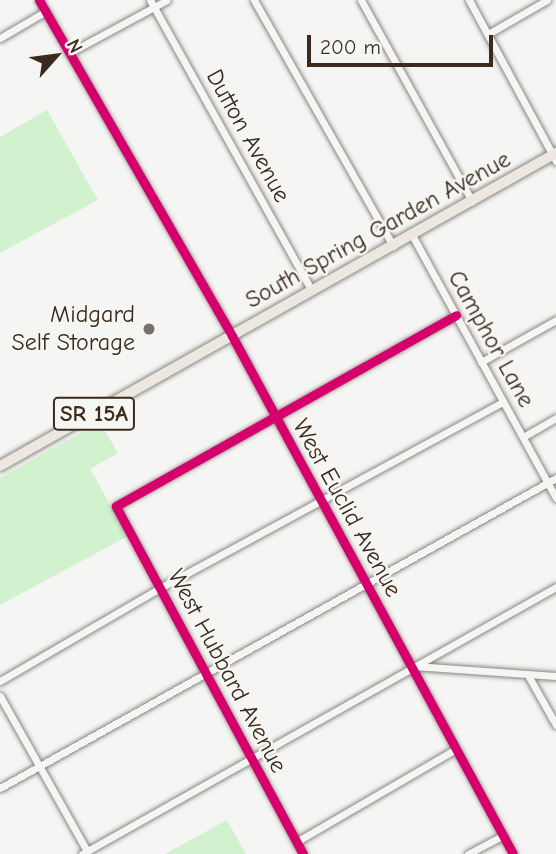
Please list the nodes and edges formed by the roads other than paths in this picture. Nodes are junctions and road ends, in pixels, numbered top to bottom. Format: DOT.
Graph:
graph roads {
  1 [pos="39,0"];
  2 [pos="167,0"];
  3 [pos="254,0"];
  4 [pos="361,0"];
  5 [pos="469,0"];
  6 [pos="547,0"];
  7 [pos="152,4"];
  8 [pos="46,12"];
  9 [pos="488,34"];
  10 [pos="0,38"];
  11 [pos="69,53"];
  12 [pos="555,156"];
  13 [pos="472,201"];
  14 [pos="412,235"];
  15 [pos="393,246"];
  16 [pos="312,291"];
  17 [pos="456,315"];
  18 [pos="556,320"];
  19 [pos="232,336"];
  20 [pos="481,362"];
  21 [pos="503,402"];
  22 [pos="275,417"];
  23 [pos="556,418"];
  24 [pos="523,437"];
  25 [pos="0,466"];
  26 [pos="556,478"];
  27 [pos="548,483"];
  28 [pos="556,498"];
  29 [pos="321,502"];
  30 [pos="368,583"];
  31 [pos="160,588"];
  32 [pos="555,590"];
  33 [pos="413,666"];
  34 [pos="206,673"];
  35 [pos="529,677"];
  36 [pos="556,677"];
  37 [pos="0,681"];
  38 [pos="0,696"];
  39 [pos="556,725"];
  40 [pos="456,749"];
  41 [pos="251,758"];
  42 [pos="39,766"];
  43 [pos="0,788"];
  44 [pos="503,835"];
  45 [pos="296,842"];
  46 [pos="84,853"];
  47 [pos="303,854"];
  48 [pos="468,854"];
  49 [pos="513,854"];
  1 -- 8 [label="street, West Euclid Avenue"];
  2 -- 7 [label="street"];
  3 -- 15 [label="street"];
  4 -- 13 [label="street"];
  5 -- 9 [label="street"];
  6 -- 9 [label="street"];
  7 -- 11 [label="street"];
  7 -- 16 [label="street, Dutton Avenue"];
  8 -- 10 [label="street"];
  8 -- 11 [label="street, West Euclid Avenue"];
  9 -- 12 [label="street"];
  11 -- 19 [label="street, West Euclid Avenue"];
  12 -- 13 [label="highway, South Spring Garden Avenue / SR 15A"];
  13 -- 14 [label="highway, South Spring Garden Avenue / SR 15A"];
  14 -- 15 [label="highway, South Spring Garden Avenue / SR 15A"];
  14 -- 17 [label="street, Camphor Lane"];
  15 -- 16 [label="highway, South Spring Garden Avenue / SR 15A"];
  16 -- 19 [label="highway, South Spring Garden Avenue / SR 15A"];
  17 -- 20 [label="street, Camphor Lane"];
  17 -- 22 [label="street"];
  18 -- 20 [label="street"];
  19 -- 22 [label="street, West Euclid Avenue"];
  19 -- 25 [label="highway, South Spring Garden Avenue / SR 15A"];
  20 -- 21 [label="street, Camphor Lane"];
  21 -- 24 [label="street, Camphor Lane"];
  21 -- 29 [label="street"];
  22 -- 29 [label="street, West Euclid Avenue"];
  22 -- 31 [label="street, West Hubbard Avenue"];
  23 -- 24 [label="street"];
  24 -- 27 [label="street, Camphor Lane"];
  26 -- 27 [label="street"];
  27 -- 28 [label="street, Camphor Lane"];
  27 -- 30 [label="street"];
  29 -- 30 [label="street, West Euclid Avenue"];
  29 -- 31 [label="street"];
  30 -- 33 [label="street, West Euclid Avenue"];
  30 -- 34 [label="street"];
  31 -- 34 [label="street, West Hubbard Avenue"];
  31 -- 37 [label="street"];
  32 -- 33 [label="street"];
  33 -- 35 [label="street"];
  33 -- 40 [label="street, West Euclid Avenue"];
  33 -- 41 [label="street"];
  34 -- 41 [label="street, West Hubbard Avenue"];
  34 -- 42 [label="street"];
  35 -- 36 [label="street"];
  35 -- 39 [label="street"];
  38 -- 42 [label="street"];
  40 -- 44 [label="street, West Euclid Avenue"];
  40 -- 45 [label="street"];
  41 -- 45 [label="street, West Hubbard Avenue"];
  41 -- 46 [label="street"];
  42 -- 43 [label="street"];
  42 -- 46 [label="street"];
  44 -- 48 [label="street"];
  44 -- 49 [label="street, West Euclid Avenue"];
  45 -- 47 [label="street, West Hubbard Avenue"];
}
